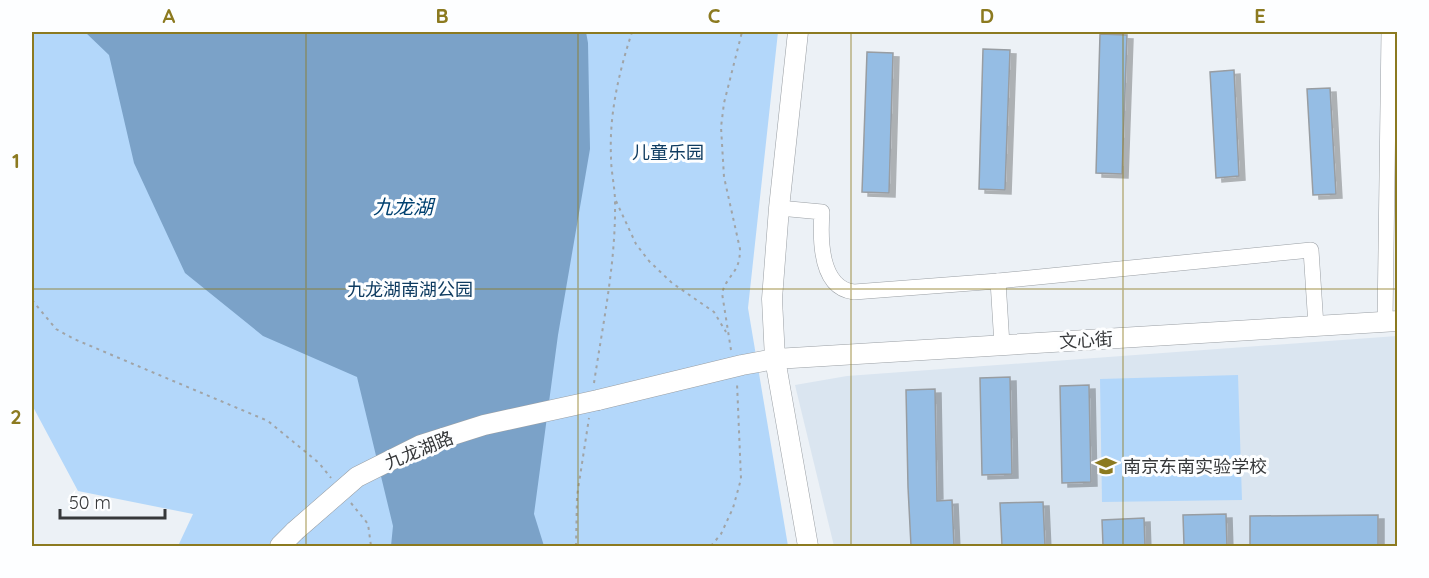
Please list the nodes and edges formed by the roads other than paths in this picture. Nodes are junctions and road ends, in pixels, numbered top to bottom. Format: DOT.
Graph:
graph roads {
  1 [pos="798,32"];
  2 [pos="1389,32"];
  3 [pos="779,208"];
  4 [pos="998,281"];
  5 [pos="1391,322"];
  6 [pos="1316,326"];
  7 [pos="1002,345"];
  8 [pos="775,359"];
  9 [pos="280,546"];
  10 [pos="808,546"];
  1 -- 3 [label="street"];
  2 -- 5 [label="street"];
  3 -- 4 [label="street"];
  3 -- 8 [label="street"];
  4 -- 6 [label="street"];
  4 -- 7 [label="street"];
  5 -- 6 [label="street, 文心街"];
  6 -- 7 [label="street, 文心街"];
  7 -- 8 [label="street, 文心街"];
  8 -- 9 [label="street, 九龙湖路, bridge"];
  8 -- 10 [label="street"];
}
